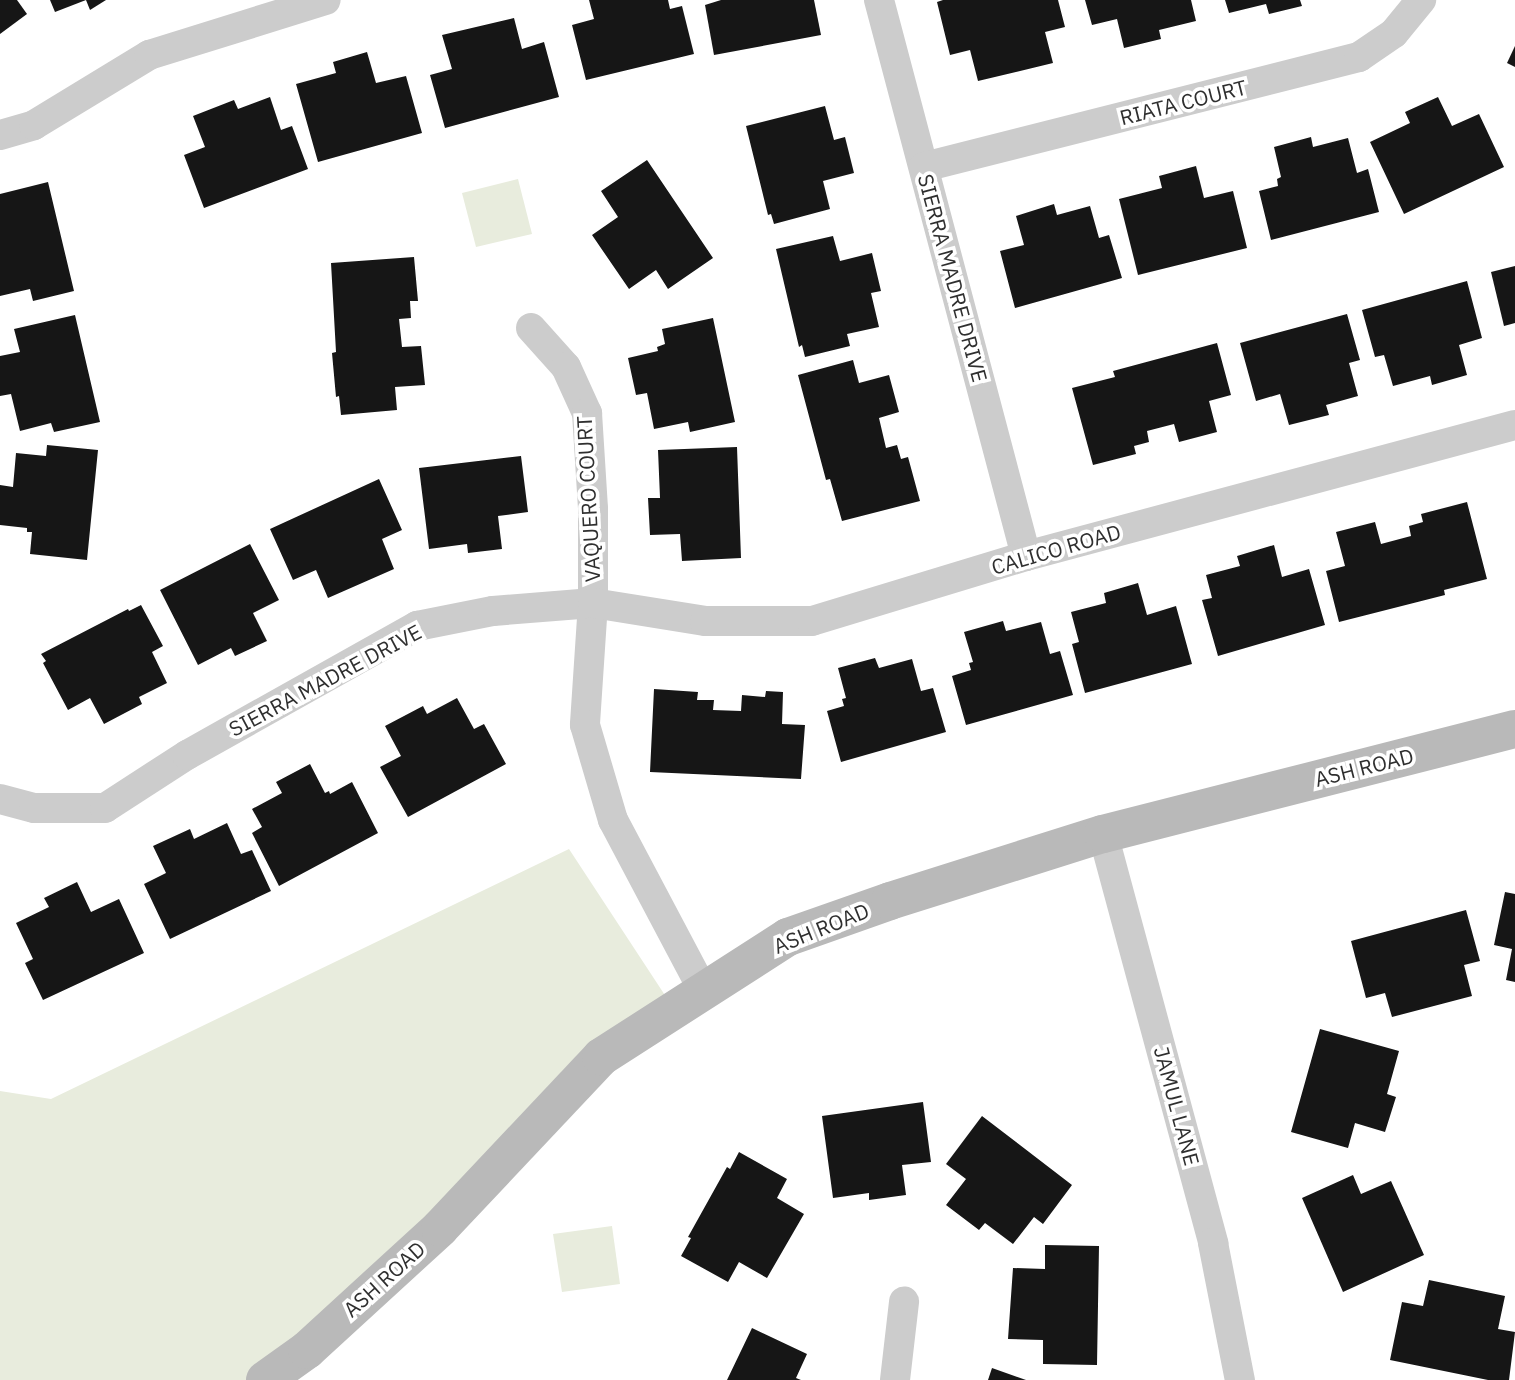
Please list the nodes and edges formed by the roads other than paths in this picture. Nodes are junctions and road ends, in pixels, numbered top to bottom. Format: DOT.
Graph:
graph roads {
  1 [pos="326,0"];
  2 [pos="879,0"];
  3 [pos="1421,0"];
  4 [pos="0,135"];
  5 [pos="924,167"];
  6 [pos="531,328"];
  7 [pos="1515,425"];
  8 [pos="1026,556"];
  9 [pos="593,603"];
  10 [pos="1515,729"];
  11 [pos="0,799"];
  12 [pos="1103,834"];
  13 [pos="703,990"];
  14 [pos="904,1302"];
  15 [pos="265,1380"];
  16 [pos="895,1380"];
  17 [pos="1240,1380"];
  1 -- 4 [label="street"];
  2 -- 5 [label="street, SIERRA MADRE DRIVE"];
  3 -- 5 [label="street, RIATA COURT"];
  5 -- 8 [label="street, SIERRA MADRE DRIVE"];
  6 -- 9 [label="street, VAQUERO COURT"];
  7 -- 8 [label="street, CALICO ROAD"];
  8 -- 9 [label="street, CALICO ROAD"];
  9 -- 11 [label="street, SIERRA MADRE DRIVE"];
  9 -- 13 [label="street"];
  10 -- 12 [label="main road, ASH ROAD"];
  12 -- 13 [label="main road, ASH ROAD"];
  12 -- 17 [label="street, JAMUL LANE"];
  13 -- 15 [label="main road, ASH ROAD"];
  14 -- 16 [label="street"];
}
